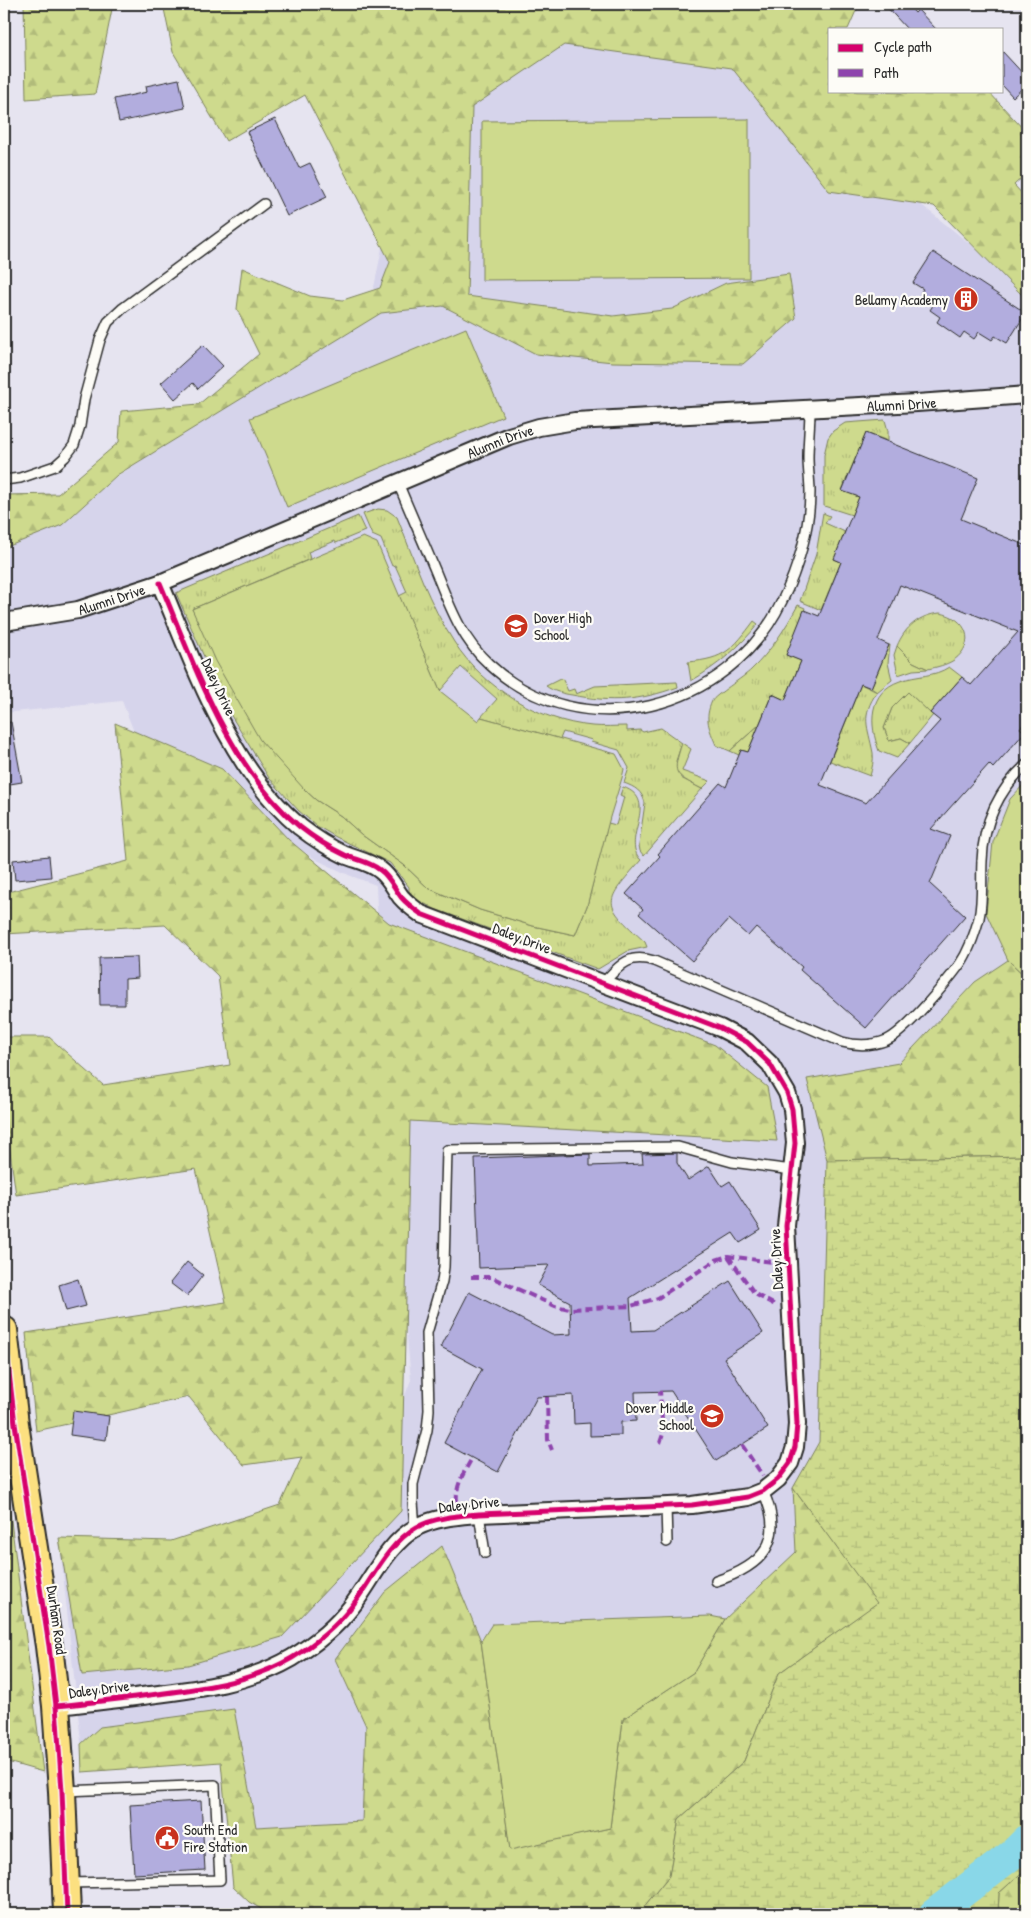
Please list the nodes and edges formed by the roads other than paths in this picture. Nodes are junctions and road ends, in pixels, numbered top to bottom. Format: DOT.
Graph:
graph roads {
  1 [pos="264,204"];
  2 [pos="1027,395"];
  3 [pos="810,409"];
  4 [pos="4,480"];
  5 [pos="398,483"];
  6 [pos="160,583"];
  7 [pos="4,622"];
  8 [pos="1027,764"];
  9 [pos="604,982"];
  10 [pos="792,1170"];
  11 [pos="4,1330"];
  12 [pos="763,1492"];
  13 [pos="666,1506"];
  14 [pos="479,1514"];
  15 [pos="416,1528"];
  16 [pos="667,1542"];
  17 [pos="485,1553"];
  18 [pos="716,1581"];
  19 [pos="56,1706"];
  20 [pos="62,1792"];
  21 [pos="65,1883"];
  22 [pos="67,1914"];
  1 -- 4 [label="lane"];
  2 -- 3 [label="street, Alumni Drive"];
  3 -- 5 [label="street, Alumni Drive"];
  3 -- 5 [label="lane"];
  5 -- 6 [label="street, Alumni Drive"];
  6 -- 7 [label="street, Alumni Drive"];
  6 -- 9 [label="street, Daley Drive"];
  8 -- 9 [label="lane"];
  9 -- 10 [label="street, Daley Drive"];
  10 -- 12 [label="street, Daley Drive"];
  10 -- 15 [label="lane"];
  11 -- 19 [label="main road, Durham Road"];
  12 -- 13 [label="street, Daley Drive"];
  12 -- 18 [label="lane"];
  13 -- 14 [label="street, Daley Drive"];
  13 -- 16 [label="lane"];
  14 -- 15 [label="street, Daley Drive"];
  14 -- 17 [label="lane"];
  15 -- 19 [label="street, Daley Drive"];
  19 -- 20 [label="main road, Durham Road"];
  20 -- 21 [label="main road, Durham Road"];
  20 -- 21 [label="lane"];
  21 -- 22 [label="main road, Durham Road"];
}
